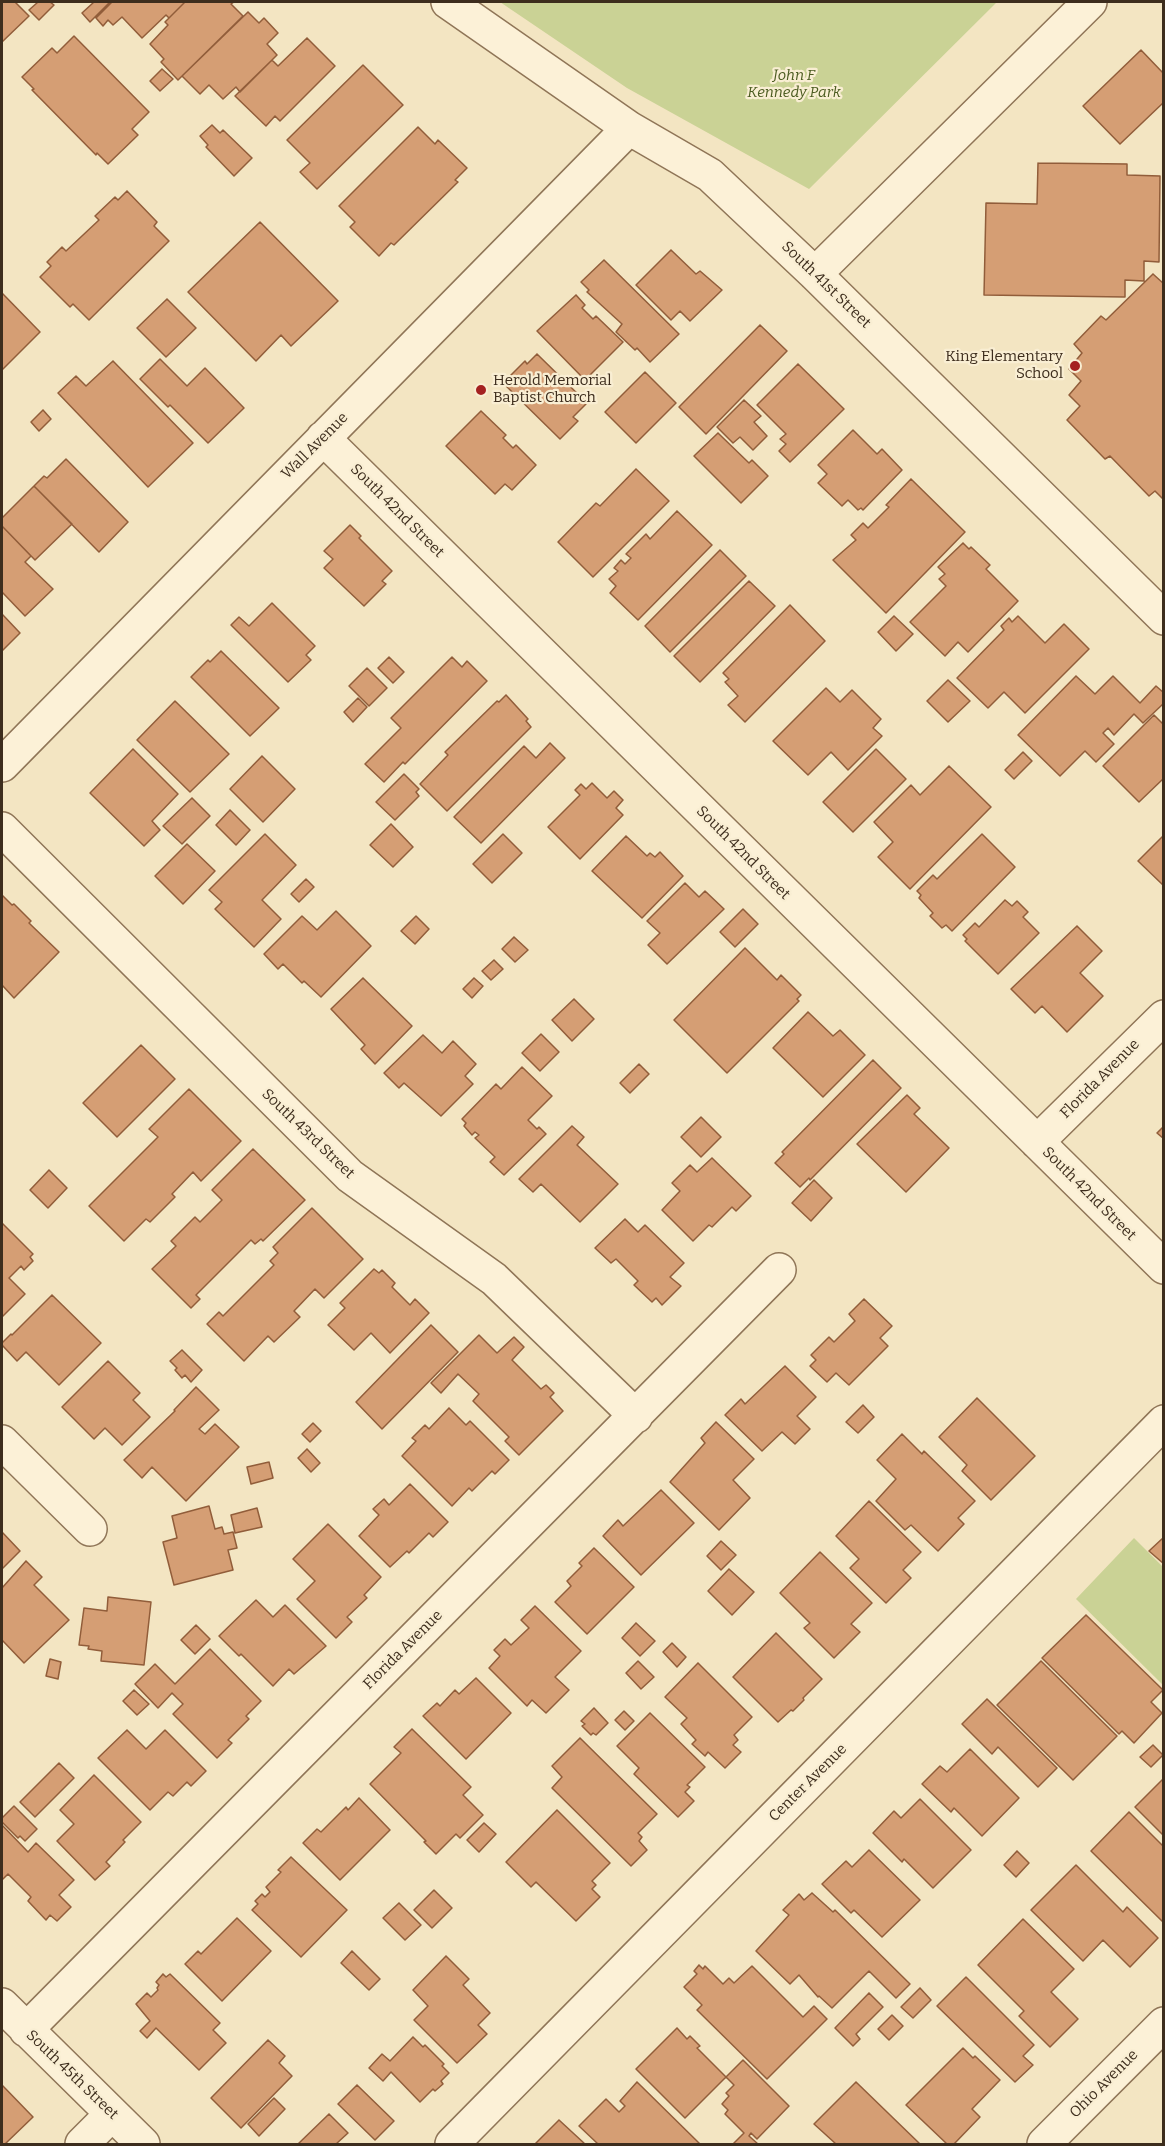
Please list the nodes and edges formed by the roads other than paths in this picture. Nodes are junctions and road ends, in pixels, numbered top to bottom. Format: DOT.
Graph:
graph roads {
  1 [pos="448,2"];
  2 [pos="1090,2"];
  3 [pos="629,128"];
  4 [pos="815,274"];
  5 [pos="323,438"];
  6 [pos="1164,618"];
  7 [pos="2,765"];
  8 [pos="2,829"];
  9 [pos="1164,1017"];
  10 [pos="1037,1142"];
  11 [pos="1164,1267"];
  12 [pos="779,1270"];
  13 [pos="636,1416"];
  14 [pos="1164,1422"];
  15 [pos="2,1442"];
  16 [pos="90,1529"];
  17 [pos="2,2005"];
  18 [pos="1164,2024"];
  19 [pos="26,2030"];
  20 [pos="112,2114"];
  21 [pos="82,2145"];
  22 [pos="143,2145"];
  23 [pos="452,2145"];
  24 [pos="1044,2145"];
  1 -- 3 [label="street, South 41st Street"];
  2 -- 4 [label="street"];
  3 -- 4 [label="street, South 41st Street"];
  3 -- 5 [label="street, Wall Avenue"];
  4 -- 6 [label="street, South 41st Street"];
  5 -- 7 [label="street, Wall Avenue"];
  5 -- 10 [label="street, South 42nd Street"];
  8 -- 13 [label="street, South 43rd Street"];
  9 -- 10 [label="street, Florida Avenue"];
  10 -- 11 [label="street, South 42nd Street"];
  12 -- 13 [label="street, Florida Avenue"];
  13 -- 19 [label="street, Florida Avenue"];
  14 -- 23 [label="street, Center Avenue"];
  15 -- 16 [label="street"];
  17 -- 19 [label="street, South 45th Street"];
  18 -- 24 [label="street, Ohio Avenue"];
  19 -- 20 [label="street, South 45th Street"];
  20 -- 21 [label="street"];
  20 -- 22 [label="street, South 45th Street"];
}
